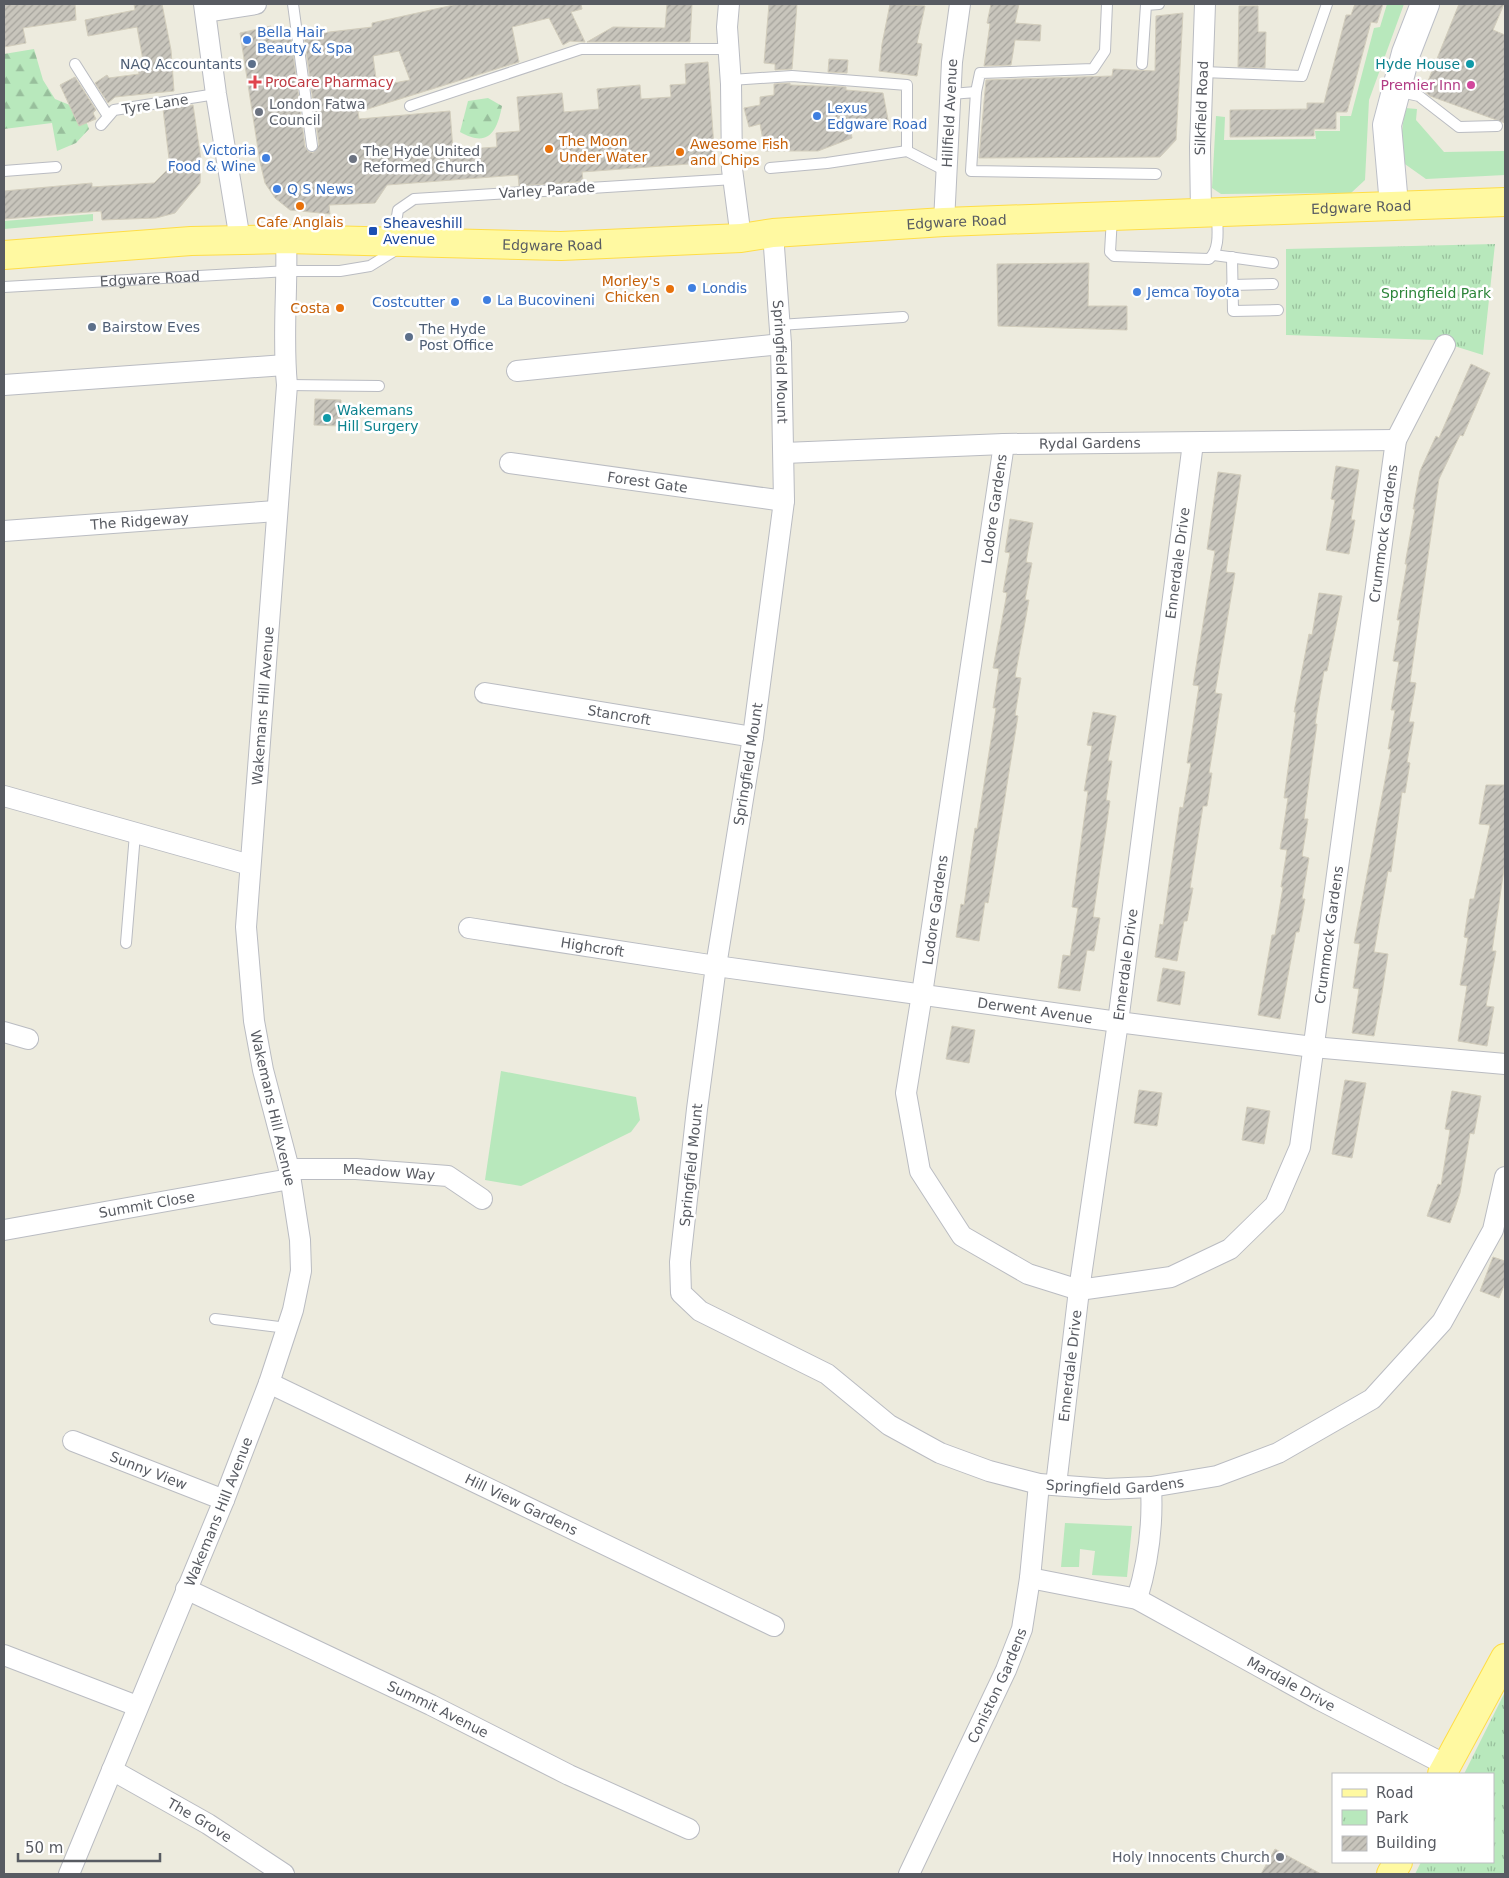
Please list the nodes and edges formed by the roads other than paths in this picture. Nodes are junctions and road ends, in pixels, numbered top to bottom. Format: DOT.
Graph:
graph roads {
  1 [pos="256,4"];
  2 [pos="293,4"];
  3 [pos="729,4"];
  4 [pos="960,4"];
  5 [pos="1107,4"];
  6 [pos="1159,4"];
  7 [pos="1205,4"];
  8 [pos="1328,4"];
  9 [pos="1425,4"];
  10 [pos="205,8"];
  11 [pos="729,49"];
  12 [pos="75,64"];
  13 [pos="1142,64"];
  14 [pos="1203,72"];
  15 [pos="731,80"];
  16 [pos="1396,91"];
  17 [pos="976,92"];
  18 [pos="216,94"];
  19 [pos="951,94"];
  20 [pos="410,106"];
  21 [pos="108,116"];
  22 [pos="101,125"];
  23 [pos="1497,126"];
  24 [pos="312,146"];
  25 [pos="907,151"];
  26 [pos="56,167"];
  27 [pos="770,168"];
  28 [pos="4,171"];
  29 [pos="948,172"];
  30 [pos="1156,174"];
  31 [pos="734,179"];
  32 [pos="1505,202"];
  33 [pos="1394,205"];
  34 [pos="1209,213"];
  35 [pos="1112,217"];
  36 [pos="944,222"];
  37 [pos="773,233"];
  38 [pos="741,238"];
  39 [pos="286,239"];
  40 [pos="240,240"];
  41 [pos="401,242"];
  42 [pos="4,255"];
  43 [pos="1214,255"];
  44 [pos="1232,257"];
  45 [pos="1273,263"];
  46 [pos="288,271"];
  47 [pos="1273,284"];
  48 [pos="1232,285"];
  49 [pos="4,286"];
  50 [pos="1278,310"];
  51 [pos="903,317"];
  52 [pos="780,335"];
  53 [pos="1445,345"];
  54 [pos="517,371"];
  55 [pos="286,375"];
  56 [pos="4,385"];
  57 [pos="379,386"];
  58 [pos="1396,440"];
  59 [pos="1193,443"];
  60 [pos="1004,444"];
  61 [pos="784,453"];
  62 [pos="510,463"];
  63 [pos="784,501"];
  64 [pos="276,511"];
  65 [pos="4,531"];
  66 [pos="485,693"];
  67 [pos="753,737"];
  68 [pos="4,796"];
  69 [pos="135,834"];
  70 [pos="250,865"];
  71 [pos="469,928"];
  72 [pos="126,943"];
  73 [pos="716,966"];
  74 [pos="922,994"];
  75 [pos="1118,1022"];
  76 [pos="4,1032"];
  77 [pos="28,1039"];
  78 [pos="1313,1047"];
  79 [pos="1505,1064"];
  80 [pos="290,1174"];
  81 [pos="1505,1177"];
  82 [pos="482,1199"];
  83 [pos="4,1230"];
  84 [pos="1499,1232"];
  85 [pos="1079,1290"];
  86 [pos="681,1292"];
  87 [pos="215,1319"];
  88 [pos="287,1328"];
  89 [pos="269,1383"];
  90 [pos="73,1441"];
  91 [pos="1048,1485"];
  92 [pos="1151,1486"];
  93 [pos="224,1500"];
  94 [pos="1030,1578"];
  95 [pos="186,1589"];
  96 [pos="1136,1599"];
  97 [pos="774,1626"];
  98 [pos="4,1655"];
  99 [pos="1505,1658"];
  100 [pos="137,1706"];
  101 [pos="112,1770"];
  102 [pos="1444,1770"];
  103 [pos="689,1829"];
  104 [pos="1397,1863"];
  105 [pos="69,1874"];
  106 [pos="284,1874"];
  107 [pos="909,1874"];
  108 [pos="1391,1874"];
  1 -- 10 [label="street"];
  2 -- 24 [label="lane"];
  3 -- 11 [label="street"];
  4 -- 19 [label="street, Hillfield Avenue"];
  5 -- 17 [label="lane"];
  6 -- 13 [label="lane"];
  7 -- 14 [label="street, Silkfield Road"];
  8 -- 14 [label="lane"];
  9 -- 16 [label="street"];
  10 -- 18 [label="street"];
  11 -- 15 [label="street"];
  11 -- 20 [label="lane"];
  12 -- 21 [label="lane"];
  14 -- 34 [label="street, Silkfield Road"];
  15 -- 25 [label="lane"];
  15 -- 31 [label="street"];
  16 -- 23 [label="lane"];
  16 -- 33 [label="street"];
  17 -- 19 [label="lane"];
  17 -- 30 [label="lane"];
  18 -- 21 [label="lane, Tyre Lane"];
  18 -- 40 [label="street"];
  19 -- 29 [label="street, Hillfield Avenue"];
  21 -- 22 [label="lane, Tyre Lane"];
  25 -- 27 [label="lane"];
  25 -- 29 [label="lane"];
  26 -- 28 [label="lane"];
  29 -- 36 [label="street, Hillfield Avenue"];
  31 -- 38 [label="street"];
  31 -- 41 [label="lane, Varley Parade"];
  32 -- 33 [label="main road, Edgware Road"];
  33 -- 34 [label="main road, Edgware Road"];
  34 -- 35 [label="main road, Edgware Road"];
  34 -- 43 [label="lane"];
  35 -- 36 [label="main road, Edgware Road"];
  35 -- 43 [label="lane"];
  36 -- 37 [label="main road, Edgware Road"];
  37 -- 38 [label="main road, Edgware Road"];
  37 -- 52 [label="street, Springfield Mount"];
  38 -- 41 [label="main road, Edgware Road"];
  39 -- 40 [label="main road, Edgware Road"];
  39 -- 41 [label="main road, Edgware Road"];
  39 -- 46 [label="street, Wakemans Hill Avenue"];
  40 -- 42 [label="main road, Edgware Road"];
  41 -- 46 [label="lane, Edgware Road"];
  43 -- 44 [label="lane"];
  44 -- 45 [label="lane"];
  44 -- 48 [label="lane"];
  46 -- 49 [label="lane, Edgware Road"];
  46 -- 55 [label="street, Wakemans Hill Avenue"];
  47 -- 48 [label="lane"];
  48 -- 50 [label="lane"];
  51 -- 52 [label="lane"];
  52 -- 54 [label="street"];
  52 -- 61 [label="street, Springfield Mount"];
  53 -- 58 [label="street, Crummock Gardens"];
  55 -- 56 [label="street"];
  55 -- 57 [label="lane"];
  55 -- 64 [label="street, Wakemans Hill Avenue"];
  58 -- 59 [label="street, Rydal Gardens"];
  58 -- 78 [label="street, Crummock Gardens"];
  59 -- 60 [label="street, Rydal Gardens"];
  59 -- 75 [label="street, Ennerdale Drive"];
  60 -- 61 [label="street, Rydal Gardens"];
  60 -- 74 [label="street, Lodore Gardens"];
  61 -- 63 [label="street, Springfield Mount"];
  62 -- 63 [label="street, Forest Gate"];
  63 -- 67 [label="street, Springfield Mount"];
  64 -- 65 [label="street, The Ridgeway"];
  64 -- 70 [label="street, Wakemans Hill Avenue"];
  66 -- 67 [label="street, Stancroft"];
  67 -- 73 [label="street, Springfield Mount"];
  68 -- 69 [label="street"];
  69 -- 70 [label="street"];
  69 -- 72 [label="lane"];
  70 -- 80 [label="street, Wakemans Hill Avenue"];
  71 -- 73 [label="street, Highcroft"];
  73 -- 74 [label="street, Derwent Avenue"];
  73 -- 86 [label="street, Springfield Mount"];
  74 -- 75 [label="street, Derwent Avenue"];
  74 -- 85 [label="street, Lodore Gardens"];
  75 -- 78 [label="street, Derwent Avenue"];
  75 -- 85 [label="street, Ennerdale Drive"];
  76 -- 77 [label="street"];
  78 -- 79 [label="street, Derwent Avenue"];
  78 -- 85 [label="street, Crummock Gardens"];
  80 -- 82 [label="street, Meadow Way"];
  80 -- 83 [label="street, Summit Close"];
  80 -- 88 [label="street, Wakemans Hill Avenue"];
  81 -- 84 [label="street, Springfield Gardens"];
  84 -- 92 [label="street, Springfield Gardens"];
  85 -- 91 [label="street, Ennerdale Drive"];
  86 -- 91 [label="street, Springfield Gardens"];
  87 -- 88 [label="lane"];
  88 -- 89 [label="street, Wakemans Hill Avenue"];
  89 -- 93 [label="street, Wakemans Hill Avenue"];
  89 -- 97 [label="street, Hill View Gardens"];
  90 -- 93 [label="street, Sunny View"];
  91 -- 92 [label="street, Springfield Gardens"];
  91 -- 94 [label="street, Coniston Gardens"];
  92 -- 96 [label="street"];
  93 -- 95 [label="street, Wakemans Hill Avenue"];
  94 -- 96 [label="street, Mardale Drive"];
  94 -- 107 [label="street, Coniston Gardens"];
  95 -- 100 [label="street, Wakemans Hill Avenue"];
  95 -- 103 [label="street, Summit Avenue"];
  96 -- 102 [label="street, Mardale Drive"];
  98 -- 100 [label="street"];
  99 -- 102 [label="main road"];
  100 -- 101 [label="street, Wakemans Hill Avenue"];
  101 -- 105 [label="street, Wakemans Hill Avenue"];
  101 -- 106 [label="street, The Grove"];
  104 -- 108 [label="main road"];
}
